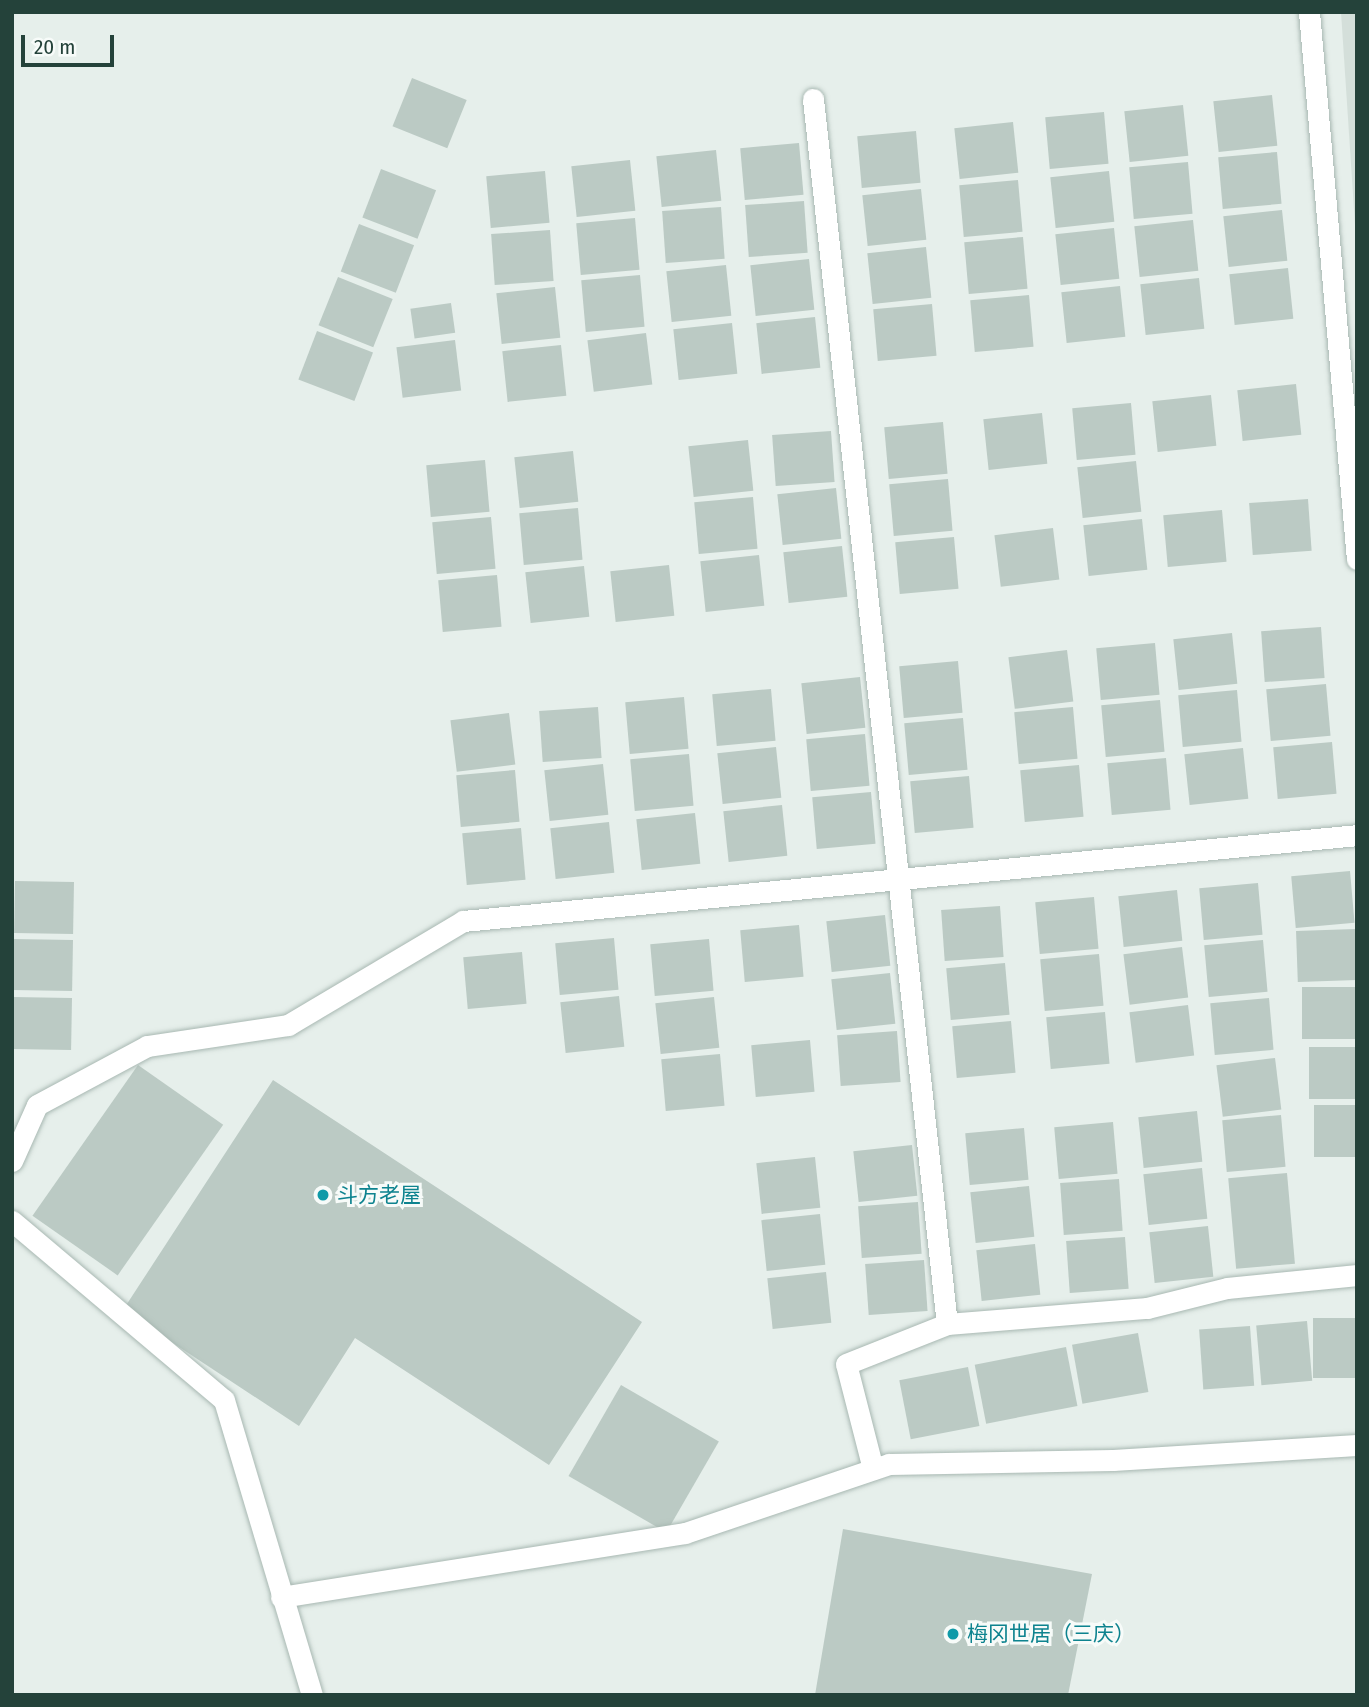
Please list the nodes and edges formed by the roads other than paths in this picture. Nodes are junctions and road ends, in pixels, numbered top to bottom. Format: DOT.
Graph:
graph roads {
  1 [pos="1310,12"];
  2 [pos="813,99"];
  3 [pos="1357,559"];
  4 [pos="1357,835"];
  5 [pos="899,878"];
  6 [pos="12,1161"];
  7 [pos="12,1222"];
  8 [pos="1357,1275"];
  9 [pos="947,1324"];
  10 [pos="1357,1445"];
  11 [pos="873,1469"];
  12 [pos="281,1597"];
  13 [pos="312,1695"];
  1 -- 3 [label="street"];
  2 -- 5 [label="street"];
  4 -- 5 [label="street"];
  5 -- 6 [label="street"];
  5 -- 9 [label="street"];
  7 -- 12 [label="street"];
  8 -- 9 [label="street"];
  9 -- 11 [label="street"];
  10 -- 11 [label="street"];
  11 -- 12 [label="street"];
  12 -- 13 [label="street"];
}
